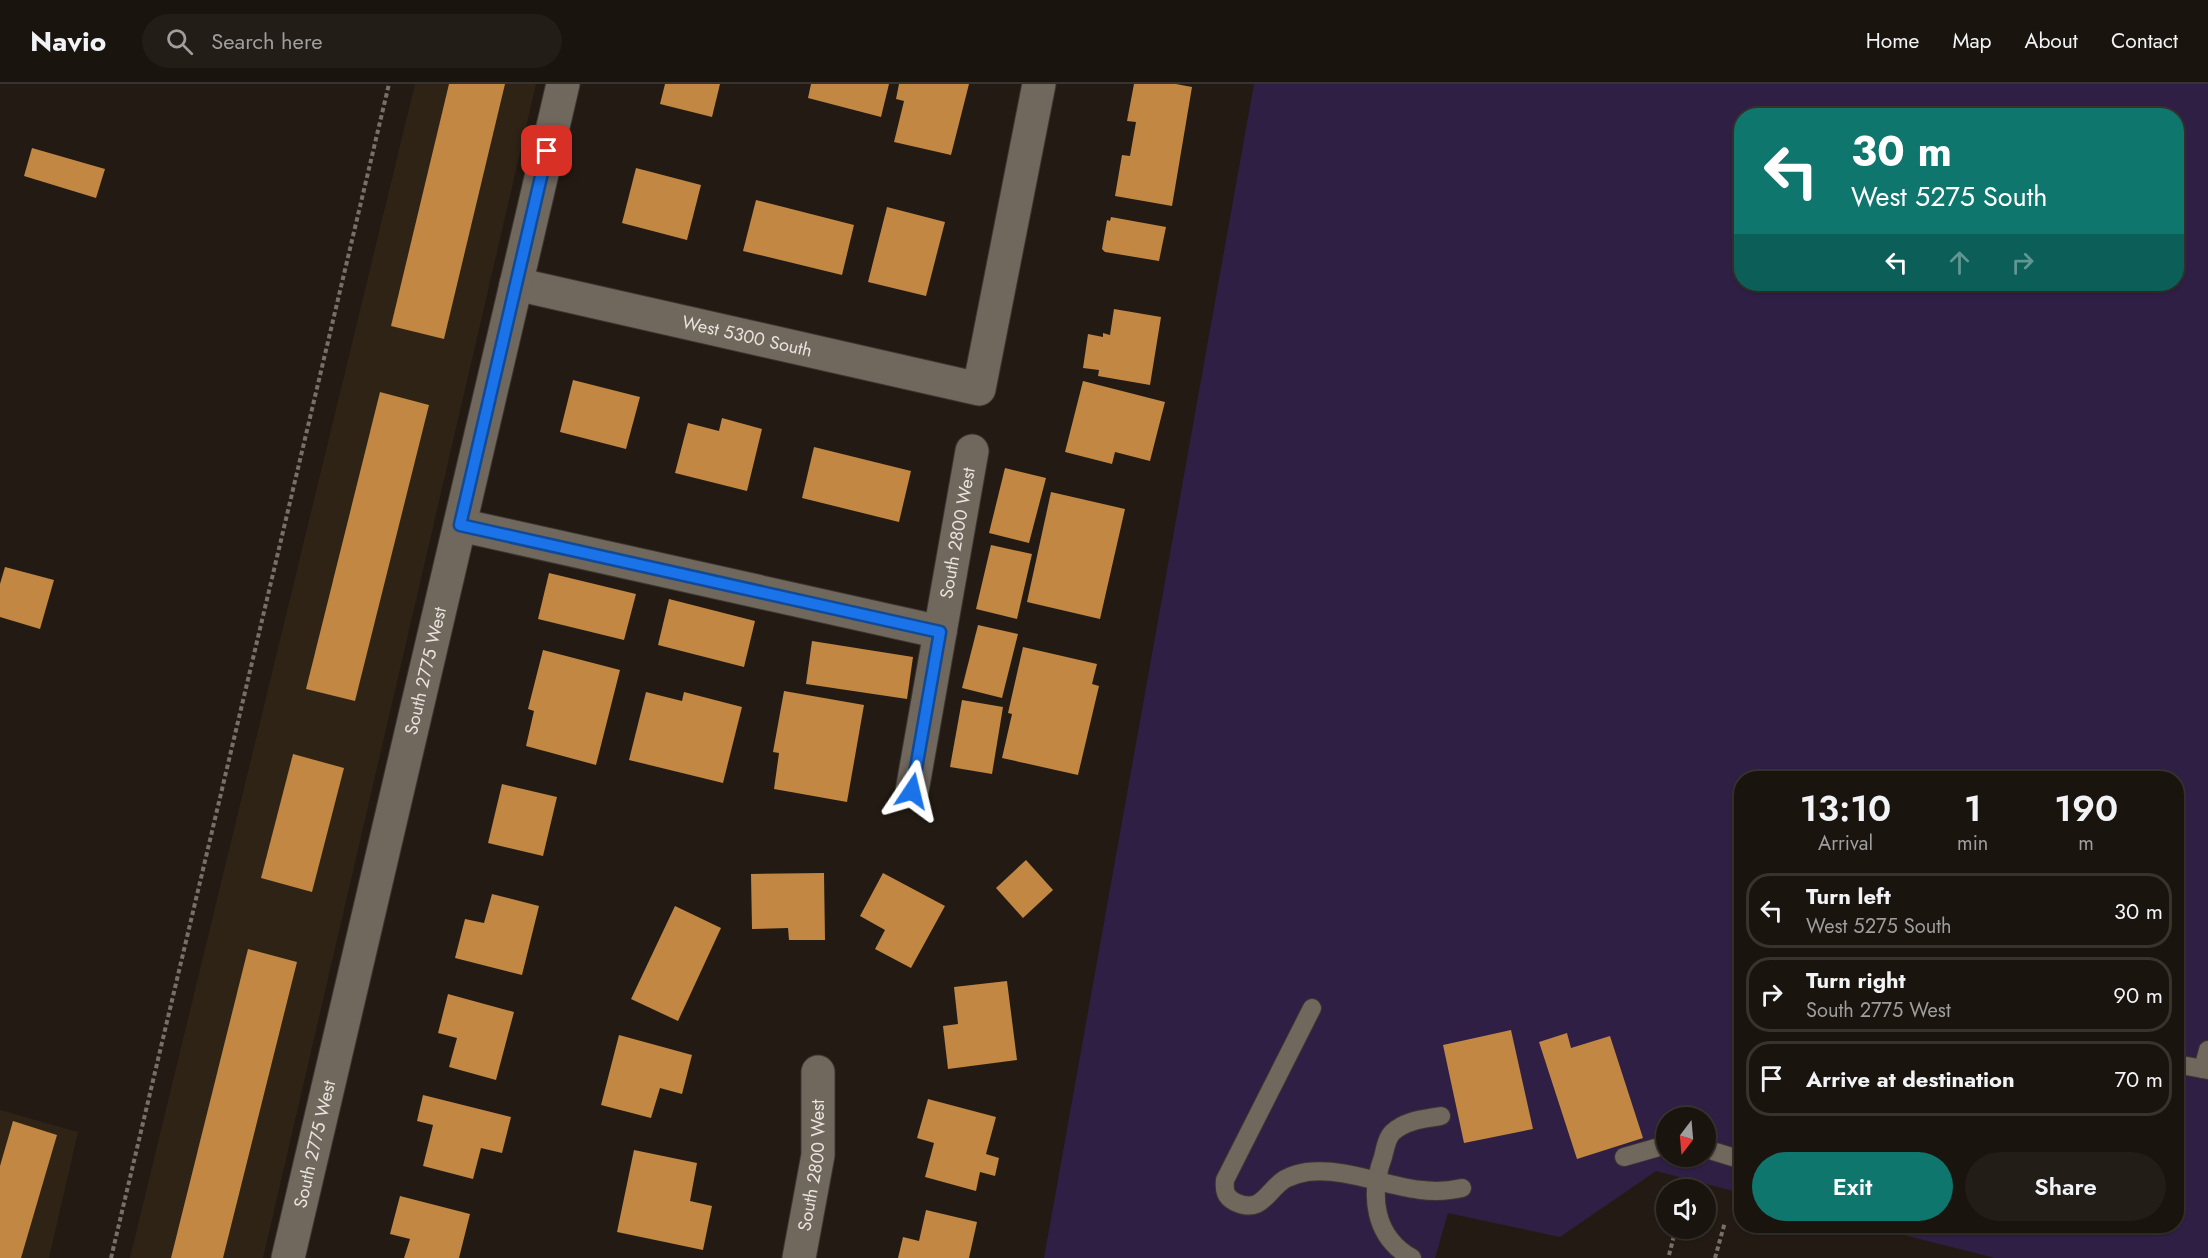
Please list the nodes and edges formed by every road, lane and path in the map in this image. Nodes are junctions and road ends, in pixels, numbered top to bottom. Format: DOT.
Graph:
graph roads {
  1 [pos="388,84"];
  2 [pos="563,84"];
  3 [pos="1039,84"];
  4 [pos="516,284"];
  5 [pos="972,451"];
  6 [pos="460,525"];
  7 [pos="940,632"];
  8 [pos="912,791"];
  9 [pos="1312,1008"];
  10 [pos="2208,1050"];
  11 [pos="2184,1066"];
  12 [pos="2205,1070"];
  13 [pos="818,1072"];
  14 [pos="1442,1116"];
  15 [pos="1656,1148"];
  16 [pos="1716,1152"];
  17 [pos="1624,1157"];
  18 [pos="1734,1158"];
  19 [pos="1375,1181"];
  20 [pos="1462,1188"];
  21 [pos="1725,1222"];
  22 [pos="1673,1239"];
  23 [pos="1669,1255"];
  24 [pos="111,1258"];
  25 [pos="288,1258"];
  26 [pos="799,1258"];
  27 [pos="1412,1258"];
  28 [pos="1715,1258"];
  1 -- 24 [label="path"];
  2 -- 4 [label="street, South 2775 West"];
  3 -- 4 [label="street, West 5300 South"];
  4 -- 6 [label="street, South 2775 West"];
  5 -- 7 [label="street, South 2800 West"];
  6 -- 7 [label="street"];
  6 -- 25 [label="street, South 2775 West"];
  7 -- 8 [label="street, South 2800 West"];
  9 -- 19 [label="lane"];
  10 -- 12 [label="lane"];
  11 -- 12 [label="lane"];
  13 -- 26 [label="street, South 2800 West"];
  14 -- 19 [label="lane"];
  15 -- 17 [label="lane"];
  16 -- 18 [label="lane"];
  19 -- 20 [label="lane"];
  19 -- 27 [label="lane"];
  21 -- 28 [label="path"];
  22 -- 23 [label="path"];
}
